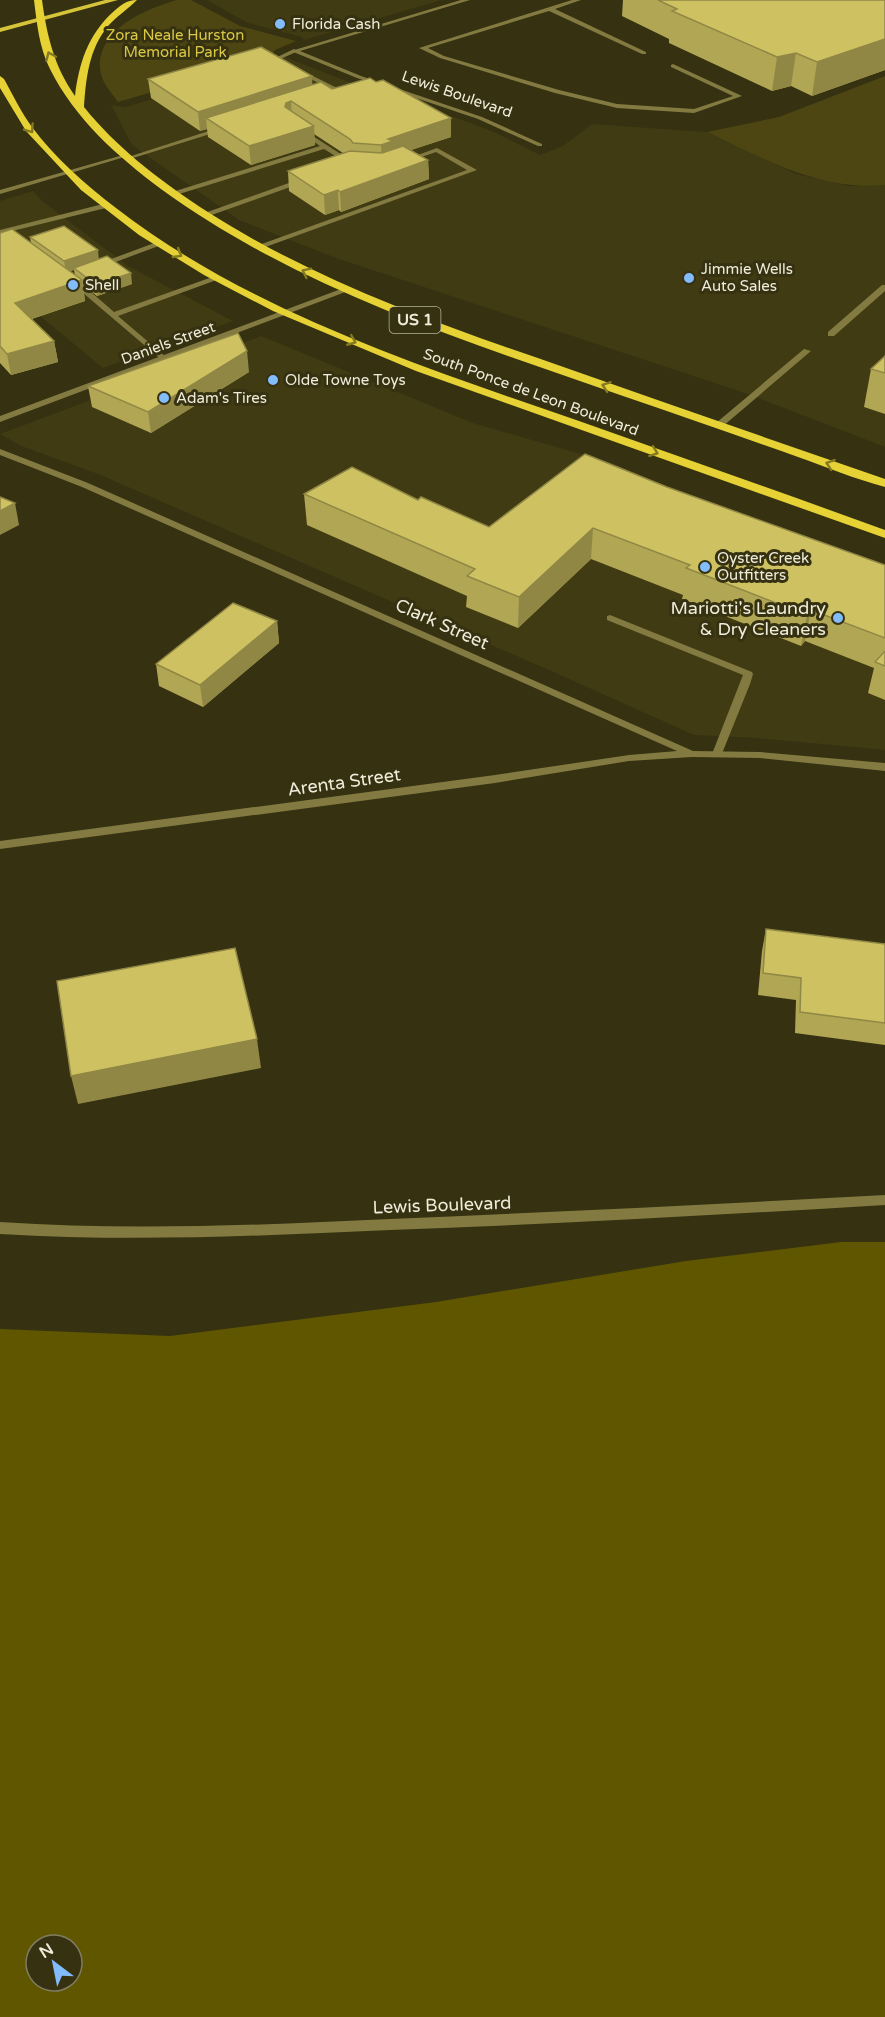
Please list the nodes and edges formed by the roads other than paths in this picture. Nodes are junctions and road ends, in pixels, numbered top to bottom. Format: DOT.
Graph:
graph roads {
  1 [pos="38,0"];
  2 [pos="114,0"];
  3 [pos="133,0"];
  4 [pos="467,0"];
  5 [pos="578,0"];
  6 [pos="550,9"];
  7 [pos="40,21"];
  8 [pos="0,30"];
  9 [pos="294,51"];
  10 [pos="644,53"];
  11 [pos="284,64"];
  12 [pos="674,66"];
  13 [pos="293,69"];
  14 [pos="0,79"];
  15 [pos="329,94"];
  16 [pos="0,96"];
  17 [pos="11,101"];
  18 [pos="79,107"];
  19 [pos="291,124"];
  20 [pos="228,126"];
  21 [pos="540,144"];
  22 [pos="326,146"];
  23 [pos="127,157"];
  24 [pos="394,164"];
  25 [pos="349,166"];
  26 [pos="361,167"];
  27 [pos="338,170"];
  28 [pos="68,171"];
  29 [pos="315,177"];
  30 [pos="0,192"];
  31 [pos="173,193"];
  32 [pos="107,205"];
  33 [pos="202,214"];
  34 [pos="0,232"];
  35 [pos="14,241"];
  36 [pos="160,244"];
  37 [pos="257,247"];
  38 [pos="87,270"];
  39 [pos="77,273"];
  40 [pos="218,278"];
  41 [pos="885,287"];
  42 [pos="344,291"];
  43 [pos="288,313"];
  44 [pos="113,315"];
  45 [pos="831,334"];
  46 [pos="807,351"];
  47 [pos="163,359"];
  48 [pos="0,419"];
  49 [pos="719,425"];
  50 [pos="0,452"];
  51 [pos="885,483"];
  52 [pos="885,534"];
  53 [pos="610,618"];
  54 [pos="692,754"];
  55 [pos="717,754"];
  56 [pos="885,767"];
  57 [pos="0,845"];
  58 [pos="885,1200"];
  59 [pos="0,1228"];
  1 -- 7 [label="highway, US 1"];
  2 -- 7 [label="main road"];
  3 -- 18 [label="highway"];
  4 -- 9 [label="street"];
  5 -- 6 [label="street"];
  6 -- 10 [label="street"];
  6 -- 12 [label="street"];
  7 -- 8 [label="main road"];
  18 -- 7 [label="highway, South Ponce de Leon Boulevard / US 1, one-way"];
  9 -- 11 [label="street"];
  9 -- 21 [label="street, Lewis Boulevard"];
  13 -- 15 [label="street"];
  14 -- 17 [label="highway, South Ponce de Leon Boulevard / US 1"];
  16 -- 17 [label="highway"];
  17 -- 28 [label="highway, South Ponce de Leon Boulevard / US 1, one-way"];
  18 -- 23 [label="highway, South Ponce de Leon Boulevard / US 1"];
  19 -- 22 [label="street"];
  20 -- 23 [label="street"];
  22 -- 25 [label="street"];
  22 -- 31 [label="street"];
  23 -- 28 [label="street"];
  23 -- 31 [label="highway, South Ponce de Leon Boulevard / US 1"];
  24 -- 37 [label="street"];
  25 -- 26 [label="street"];
  25 -- 27 [label="street"];
  28 -- 30 [label="street"];
  28 -- 32 [label="highway, South Ponce de Leon Boulevard / US 1"];
  29 -- 33 [label="street"];
  31 -- 33 [label="highway, South Ponce de Leon Boulevard / US 1"];
  32 -- 34 [label="street"];
  32 -- 36 [label="highway, South Ponce de Leon Boulevard / US 1"];
  33 -- 37 [label="highway, South Ponce de Leon Boulevard / US 1"];
  34 -- 35 [label="street"];
  36 -- 38 [label="street"];
  36 -- 40 [label="highway, South Ponce de Leon Boulevard / US 1, one-way"];
  42 -- 37 [label="highway, South Ponce de Leon Boulevard / US 1, one-way"];
  39 -- 44 [label="street"];
  40 -- 43 [label="highway, South Ponce de Leon Boulevard / US 1"];
  40 -- 44 [label="street"];
  41 -- 45 [label="street"];
  42 -- 43 [label="street, Daniels Street"];
  49 -- 42 [label="highway, South Ponce de Leon Boulevard / US 1, one-way"];
  43 -- 47 [label="street, Daniels Street"];
  43 -- 52 [label="highway, South Ponce de Leon Boulevard / US 1, one-way"];
  44 -- 47 [label="street"];
  46 -- 49 [label="street"];
  47 -- 48 [label="street, Daniels Street"];
  51 -- 49 [label="highway, South Ponce de Leon Boulevard / US 1, one-way"];
  50 -- 54 [label="street, Clark Street"];
  53 -- 55 [label="street"];
  54 -- 55 [label="street, Clark Street"];
  54 -- 57 [label="street, Arenta Street"];
  55 -- 56 [label="street, Clark Street"];
  58 -- 59 [label="street, Lewis Boulevard"];
}
